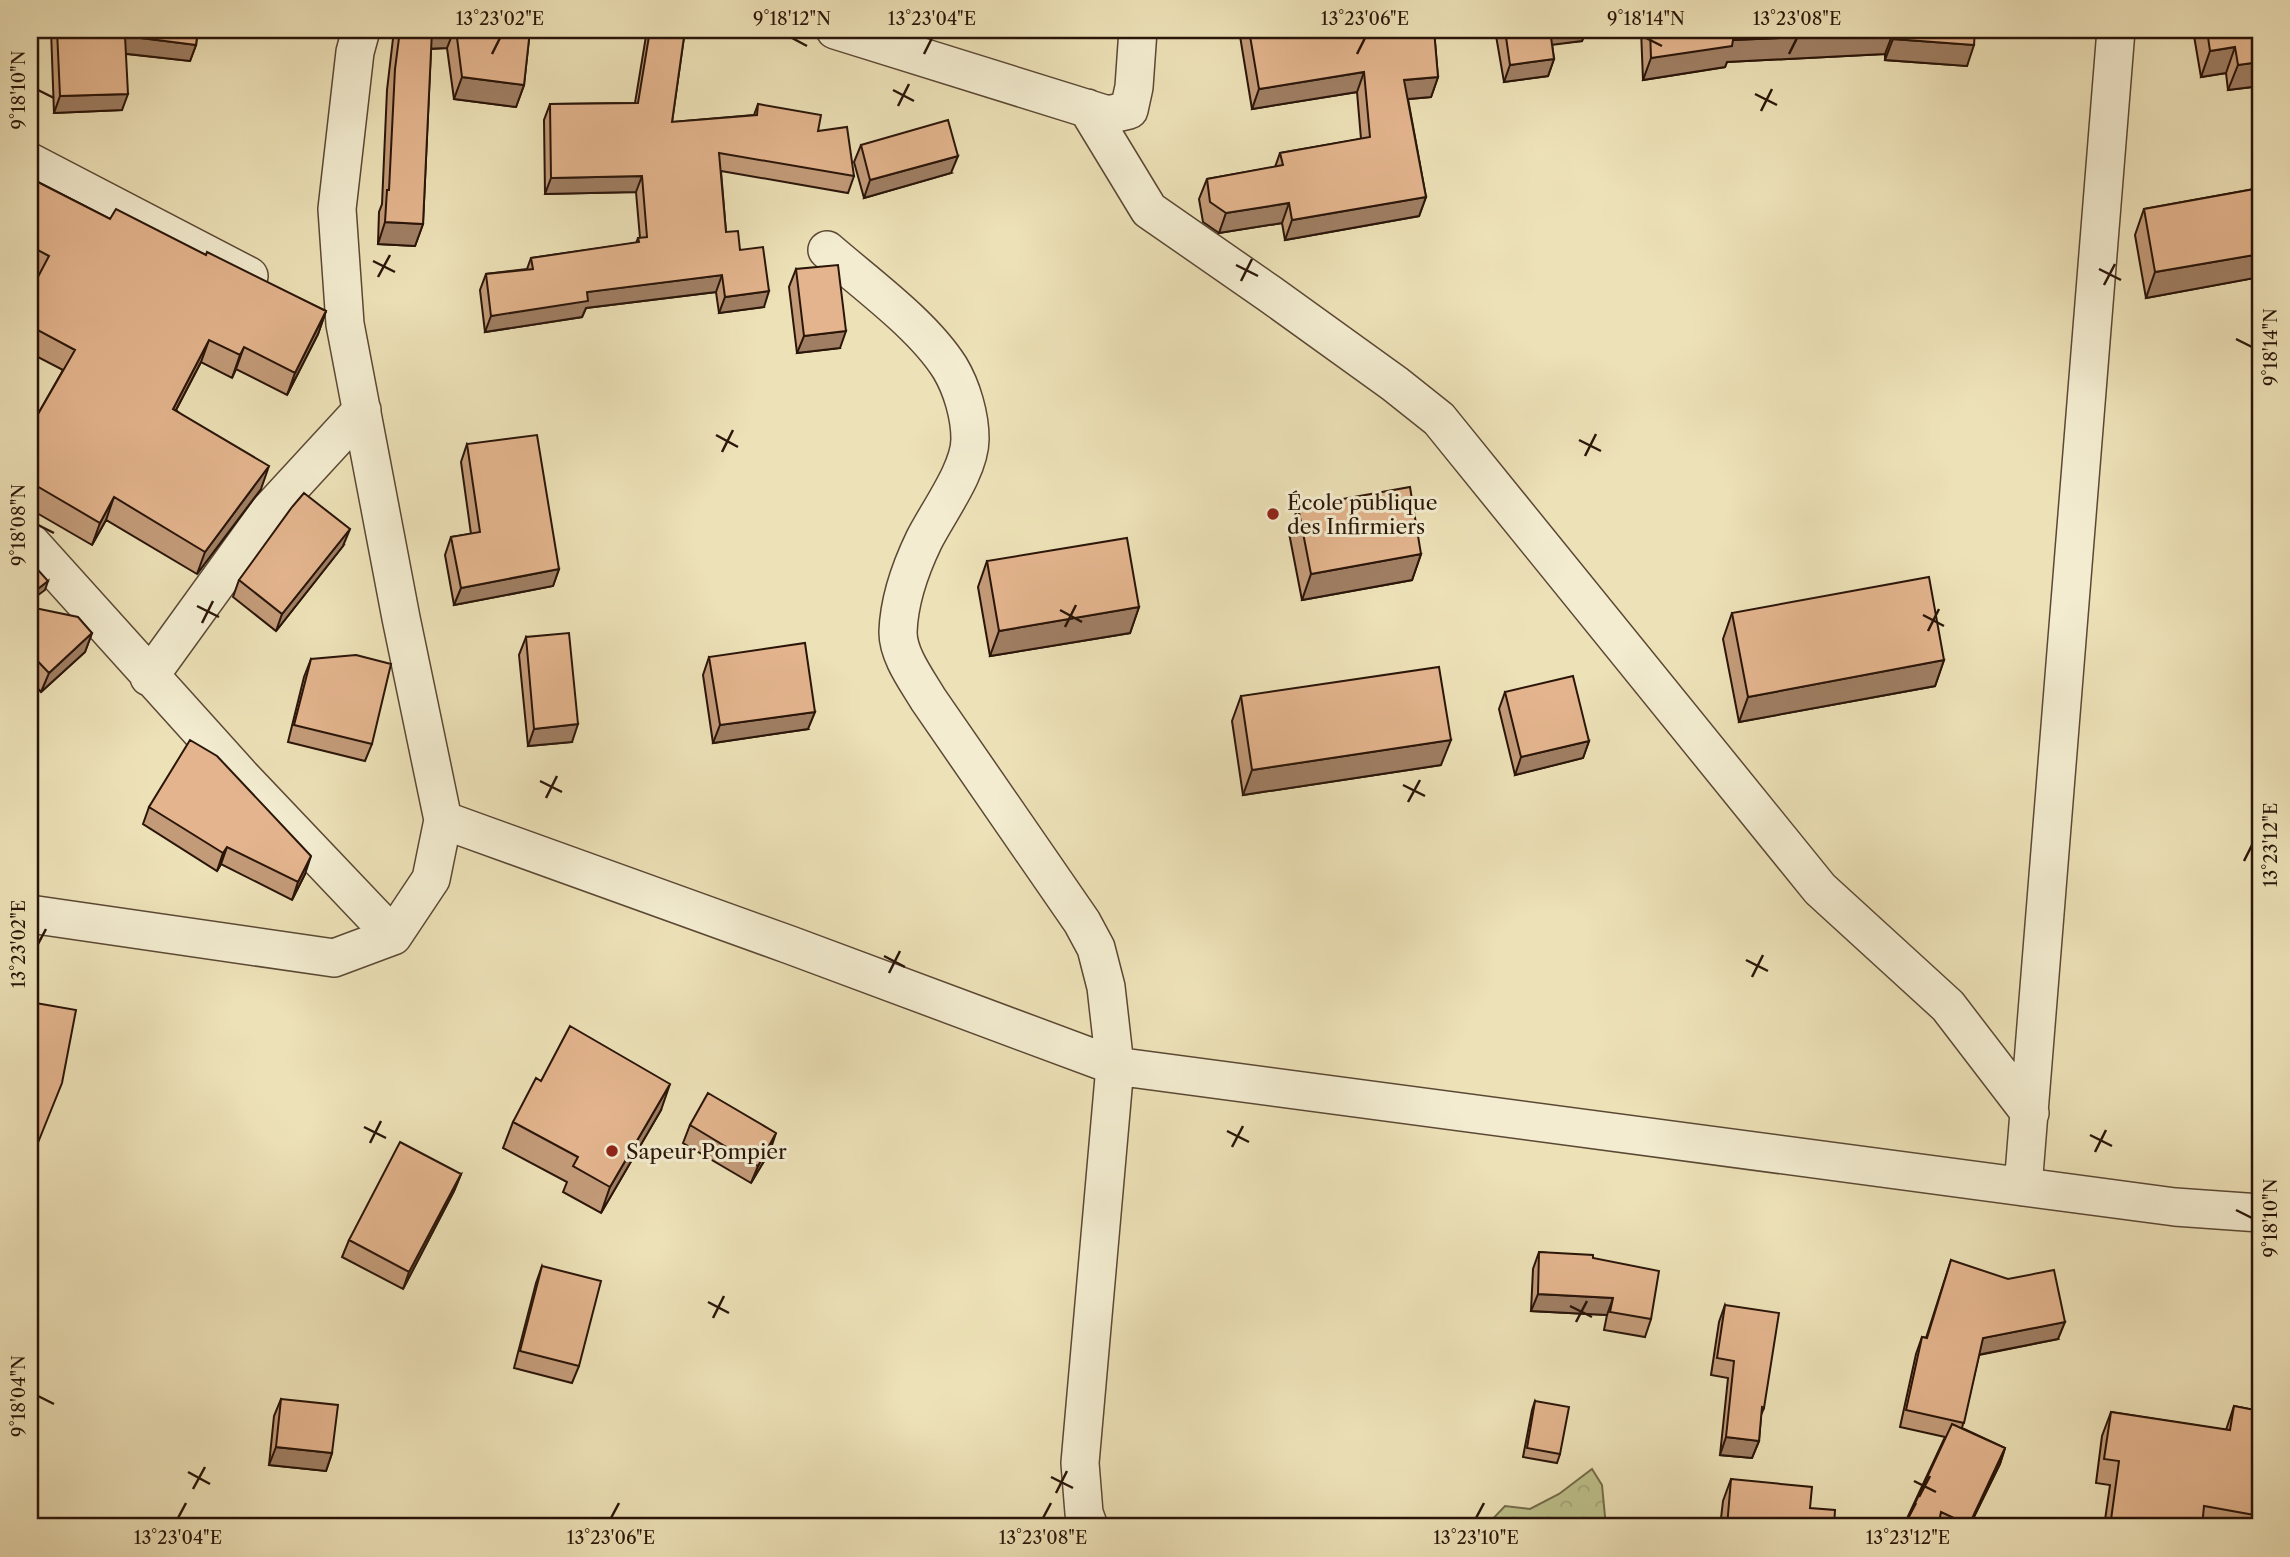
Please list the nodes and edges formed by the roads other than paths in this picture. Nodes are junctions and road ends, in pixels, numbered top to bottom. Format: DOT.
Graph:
graph roads {
  1 [pos="361,30"];
  2 [pos="835,30"];
  3 [pos="1138,30"];
  4 [pos="2116,30"];
  5 [pos="1087,108"];
  6 [pos="30,162"];
  7 [pos="827,250"];
  8 [pos="274,288"];
  9 [pos="309,306"];
  10 [pos="345,324"];
  11 [pos="362,410"];
  12 [pos="30,542"];
  13 [pos="149,677"];
  14 [pos="443,820"];
  15 [pos="30,914"];
  16 [pos="393,936"];
  17 [pos="1115,1066"];
  18 [pos="2030,1113"];
  19 [pos="2024,1188"];
  20 [pos="2260,1213"];
  21 [pos="1084,1522"];
  1 -- 10 [label="street"];
  2 -- 5 [label="street"];
  3 -- 5 [label="street"];
  4 -- 18 [label="street"];
  5 -- 18 [label="street"];
  6 -- 8 [label="street"];
  7 -- 17 [label="street"];
  9 -- 10 [label="street"];
  10 -- 11 [label="street"];
  11 -- 13 [label="street"];
  11 -- 14 [label="street"];
  12 -- 13 [label="street"];
  13 -- 16 [label="street"];
  14 -- 16 [label="street"];
  14 -- 17 [label="street"];
  15 -- 16 [label="street"];
  17 -- 19 [label="street"];
  17 -- 21 [label="street"];
  18 -- 19 [label="street"];
  19 -- 20 [label="street"];
}
